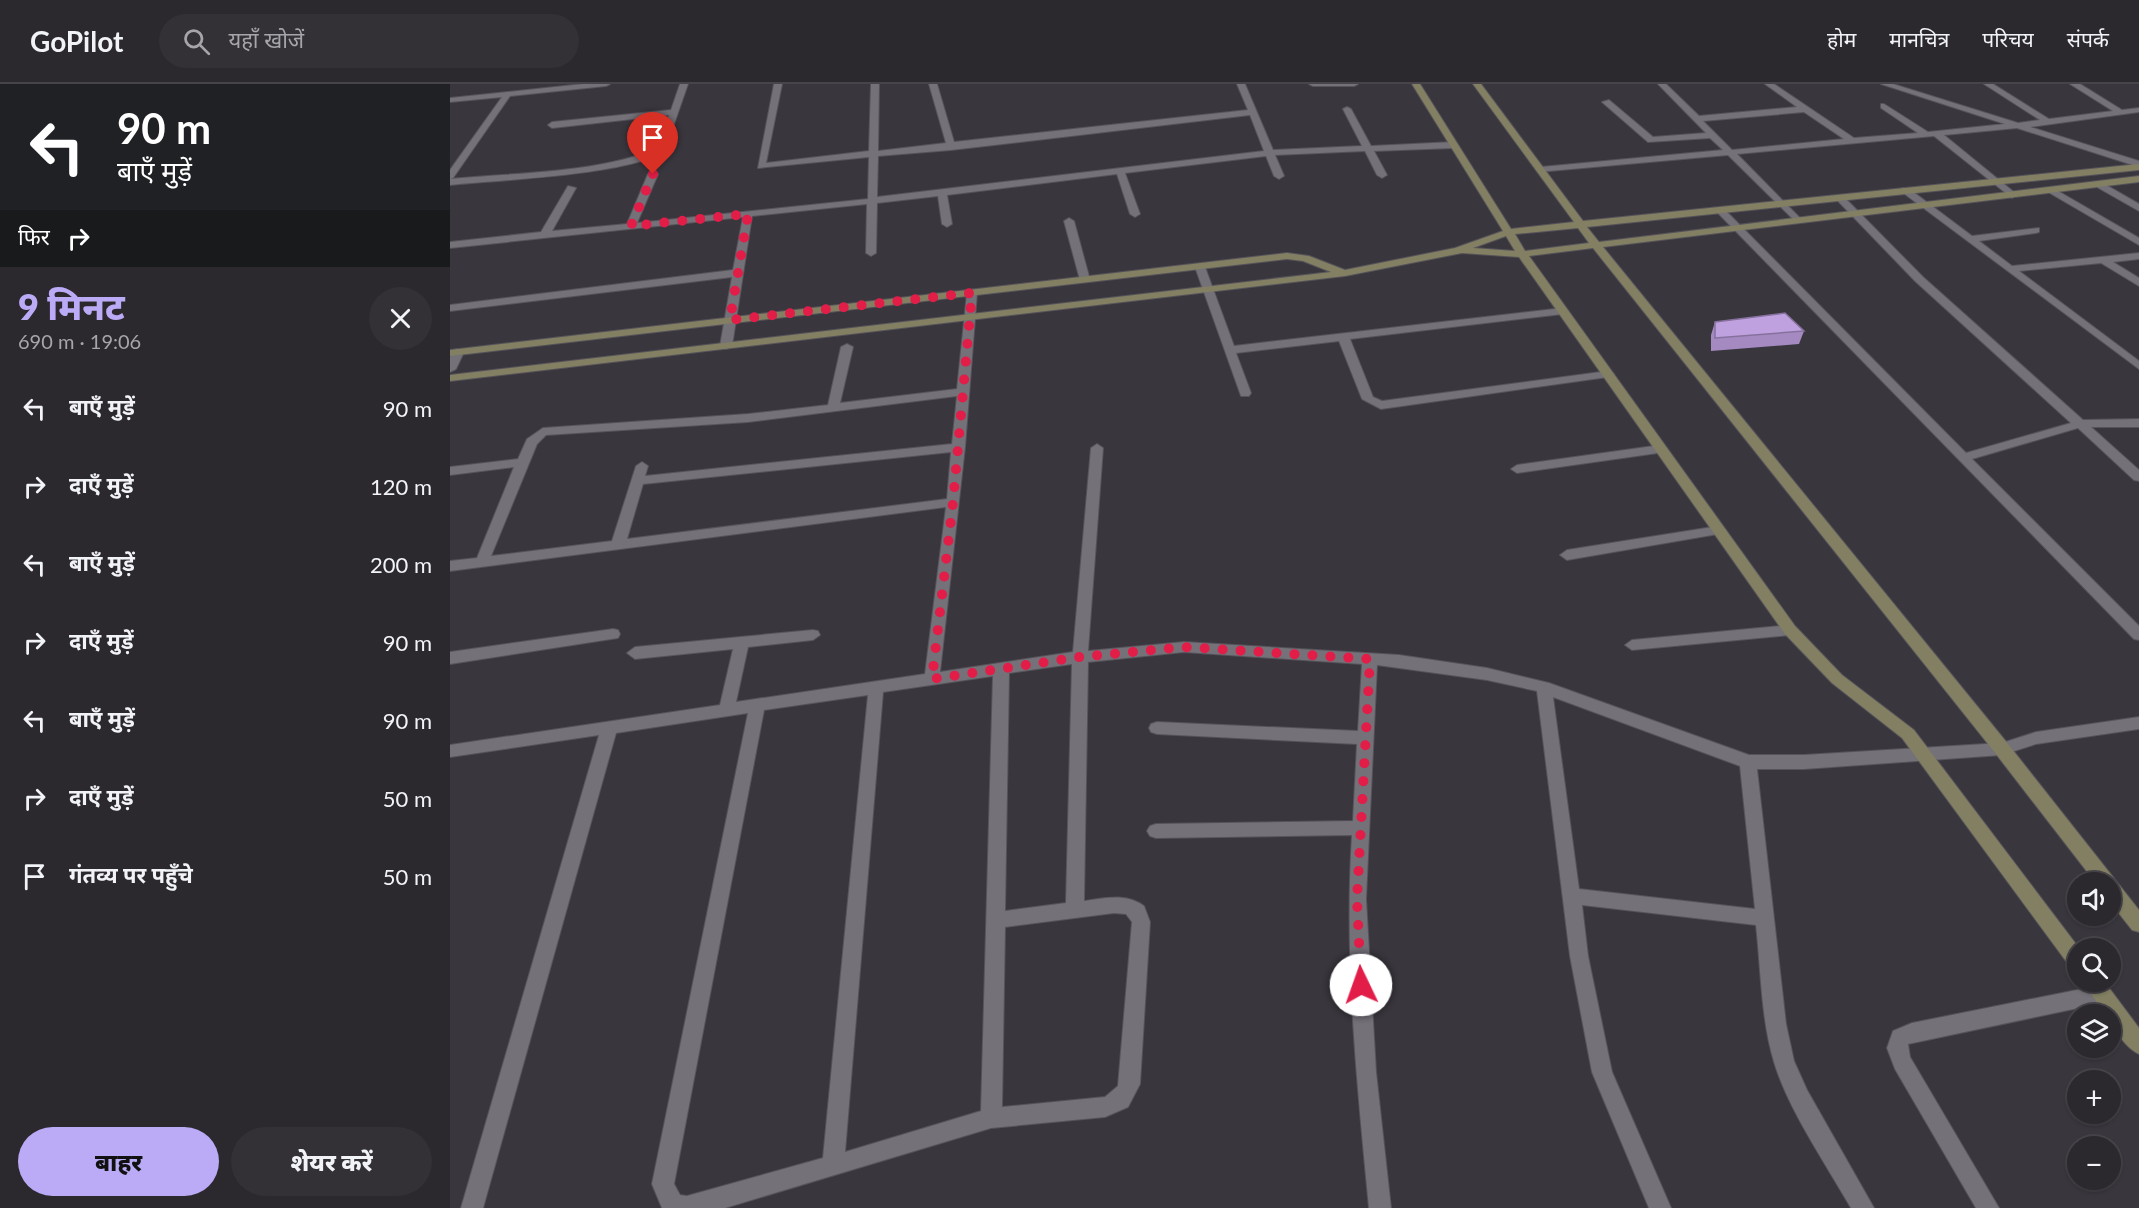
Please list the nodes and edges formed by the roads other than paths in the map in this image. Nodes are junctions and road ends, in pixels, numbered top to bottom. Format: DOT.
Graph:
graph roads {
  1 [pos="606,84"];
  2 [pos="684,84"];
  3 [pos="778,84"];
  4 [pos="875,84"];
  5 [pos="933,84"];
  6 [pos="1150,84"];
  7 [pos="1162,84"];
  8 [pos="1240,84"];
  9 [pos="1312,84"];
  10 [pos="1354,84"];
  11 [pos="1416,84"];
  12 [pos="1477,84"];
  13 [pos="1662,84"];
  14 [pos="1769,84"];
  15 [pos="1885,84"];
  16 [pos="1988,84"];
  17 [pos="2074,84"];
  18 [pos="508,94"];
  19 [pos="450,100"];
  20 [pos="1606,102"];
  21 [pos="1884,106"];
  22 [pos="1347,109"];
  23 [pos="1805,109"];
  24 [pos="2139,110"];
  25 [pos="674,112"];
  26 [pos="1252,112"];
  27 [pos="2120,112"];
  28 [pos="1695,119"];
  29 [pos="2048,122"];
  30 [pos="552,125"];
  31 [pos="2016,126"];
  32 [pos="1932,134"];
  33 [pos="1710,135"];
  34 [pos="1852,141"];
  35 [pos="1454,145"];
  36 [pos="951,147"];
  37 [pos="1368,148"];
  38 [pos="1267,153"];
  39 [pos="1728,153"];
  40 [pos="873,156"];
  41 [pos="2139,166"];
  42 [pos="1541,170"];
  43 [pos="1120,171"];
  44 [pos="653,174"];
  45 [pos="1382,175"];
  46 [pos="450,176"];
  47 [pos="1279,176"];
  48 [pos="2139,179"];
  49 [pos="1992,181"];
  50 [pos="450,182"];
  51 [pos="2098,184"];
  52 [pos="571,188"];
  53 [pos="1905,190"];
  54 [pos="2051,190"];
  55 [pos="942,193"];
  56 [pos="2012,195"];
  57 [pos="1839,197"];
  58 [pos="871,201"];
  59 [pos="1779,204"];
  60 [pos="1925,205"];
  61 [pos="2139,208"];
  62 [pos="1720,210"];
  63 [pos="1856,213"];
  64 [pos="748,214"];
  65 [pos="1135,214"];
  66 [pos="1797,220"];
  67 [pos="1069,221"];
  68 [pos="946,224"];
  69 [pos="1581,225"];
  70 [pos="631,226"];
  71 [pos="1737,227"];
  72 [pos="2036,230"];
  73 [pos="1508,232"];
  74 [pos="545,236"];
  75 [pos="1970,239"];
  76 [pos="2139,242"];
  77 [pos="450,245"];
  78 [pos="1596,245"];
  79 [pos="1456,251"];
  80 [pos="871,253"];
  81 [pos="1522,254"];
  82 [pos="2139,256"];
  83 [pos="2103,260"];
  84 [pos="1200,267"];
  85 [pos="2010,269"];
  86 [pos="738,273"];
  87 [pos="1345,273"];
  88 [pos="1085,280"];
  89 [pos="2139,283"];
  90 [pos="1209,290"];
  91 [pos="972,293"];
  92 [pos="450,308"];
  93 [pos="1563,311"];
  94 [pos="969,318"];
  95 [pos="730,320"];
  96 [pos="594,336"];
  97 [pos="1343,337"];
  98 [pos="726,346"];
  99 [pos="847,347"];
  100 [pos="1230,350"];
  101 [pos="454,353"];
  102 [pos="587,362"];
  103 [pos="2136,362"];
  104 [pos="450,369"];
  105 [pos="1608,374"];
  106 [pos="450,378"];
  107 [pos="964,392"];
  108 [pos="1245,393"];
  109 [pos="833,408"];
  110 [pos="2139,423"];
  111 [pos="2080,424"];
  112 [pos="959,447"];
  113 [pos="1097,448"];
  114 [pos="1661,449"];
  115 [pos="1962,458"];
  116 [pos="523,462"];
  117 [pos="642,466"];
  118 [pos="1517,469"];
  119 [pos="450,471"];
  120 [pos="2139,477"];
  121 [pos="637,481"];
  122 [pos="953,502"];
  123 [pos="1719,530"];
  124 [pos="618,545"];
  125 [pos="1568,555"];
  126 [pos="483,562"];
  127 [pos="450,566"];
  128 [pos="1790,630"];
  129 [pos="613,634"];
  130 [pos="813,635"];
  131 [pos="2139,635"];
  132 [pos="742,642"];
  133 [pos="1632,645"];
  134 [pos="635,652"];
  135 [pos="1080,657"];
  136 [pos="450,658"];
  137 [pos="1370,659"];
  138 [pos="1001,669"];
  139 [pos="932,679"];
  140 [pos="1544,687"];
  141 [pos="876,688"];
  142 [pos="757,706"];
  143 [pos="726,711"];
  144 [pos="2139,723"];
  145 [pos="609,728"];
  146 [pos="1157,728"];
  147 [pos="1366,738"];
  148 [pos="2002,748"];
  149 [pos="450,751"];
  150 [pos="1923,754"];
  151 [pos="1748,762"];
  152 [pos="1361,828"];
  153 [pos="1156,831"];
  154 [pos="2098,872"];
  155 [pos="1572,896"];
  156 [pos="2121,902"];
  157 [pos="1076,910"];
  158 [pos="1764,918"];
  159 [pos="997,920"];
  160 [pos="2139,924"];
  161 [pos="2067,947"];
  162 [pos="2077,992"];
  163 [pos="2101,992"];
  164 [pos="2139,1044"];
  165 [pos="991,1118"];
  166 [pos="833,1164"];
  167 [pos="472,1208"];
  168 [pos="1380,1208"];
  169 [pos="1660,1208"];
  170 [pos="1863,1208"];
  171 [pos="1988,1208"];
  1 -- 18 [label="street"];
  2 -- 25 [label="street"];
  3 -- 40 [label="street"];
  4 -- 40 [label="street"];
  5 -- 36 [label="street"];
  6 -- 7 [label="street"];
  8 -- 26 [label="street"];
  9 -- 10 [label="street"];
  11 -- 35 [label="street"];
  12 -- 42 [label="street"];
  13 -- 28 [label="street"];
  14 -- 23 [label="street"];
  15 -- 31 [label="street"];
  16 -- 29 [label="street"];
  17 -- 27 [label="street"];
  18 -- 19 [label="street"];
  18 -- 46 [label="street"];
  20 -- 33 [label="street"];
  21 -- 32 [label="street"];
  22 -- 37 [label="street"];
  23 -- 28 [label="street"];
  23 -- 34 [label="street"];
  24 -- 27 [label="street"];
  25 -- 30 [label="street"];
  25 -- 50 [label="street"];
  26 -- 36 [label="street"];
  26 -- 38 [label="street"];
  27 -- 29 [label="street"];
  28 -- 33 [label="street"];
  29 -- 31 [label="street"];
  31 -- 32 [label="street"];
  31 -- 41 [label="street"];
  32 -- 34 [label="street"];
  32 -- 49 [label="street"];
  33 -- 39 [label="street"];
  34 -- 39 [label="street"];
  35 -- 37 [label="street"];
  35 -- 73 [label="street"];
  36 -- 40 [label="street"];
  37 -- 38 [label="street"];
  37 -- 45 [label="street"];
  38 -- 43 [label="street"];
  38 -- 47 [label="street"];
  39 -- 42 [label="street"];
  39 -- 59 [label="street"];
  40 -- 58 [label="street"];
  41 -- 49 [label="street"];
  42 -- 69 [label="street"];
  43 -- 55 [label="street"];
  43 -- 65 [label="street"];
  44 -- 70 [label="street"];
  48 -- 51 [label="street"];
  49 -- 53 [label="street"];
  49 -- 56 [label="street"];
  51 -- 54 [label="street"];
  51 -- 61 [label="street"];
  52 -- 74 [label="street"];
  53 -- 57 [label="street"];
  53 -- 60 [label="street"];
  54 -- 56 [label="street"];
  54 -- 76 [label="street"];
  55 -- 58 [label="street"];
  55 -- 68 [label="street"];
  56 -- 60 [label="street"];
  57 -- 59 [label="street"];
  57 -- 63 [label="street"];
  58 -- 64 [label="street"];
  58 -- 80 [label="street"];
  59 -- 62 [label="street"];
  59 -- 66 [label="street"];
  60 -- 63 [label="street"];
  60 -- 75 [label="street"];
  62 -- 69 [label="street"];
  62 -- 71 [label="street"];
  63 -- 66 [label="street"];
  63 -- 111 [label="street"];
  64 -- 70 [label="street"];
  64 -- 86 [label="street"];
  66 -- 71 [label="street"];
  67 -- 88 [label="street"];
  69 -- 73 [label="street"];
  69 -- 78 [label="street"];
  70 -- 74 [label="street"];
  71 -- 78 [label="street"];
  71 -- 115 [label="street"];
  72 -- 75 [label="street"];
  73 -- 79 [label="street"];
  73 -- 81 [label="street"];
  74 -- 77 [label="street"];
  75 -- 85 [label="street"];
  78 -- 81 [label="street"];
  78 -- 148 [label="street"];
  79 -- 81 [label="street"];
  79 -- 87 [label="street"];
  81 -- 93 [label="street"];
  82 -- 83 [label="street"];
  83 -- 85 [label="street"];
  83 -- 89 [label="street"];
  84 -- 87 [label="street"];
  84 -- 88 [label="street"];
  84 -- 90 [label="street"];
  85 -- 103 [label="street"];
  86 -- 92 [label="street"];
  86 -- 95 [label="street"];
  87 -- 90 [label="street"];
  88 -- 91 [label="street"];
  90 -- 94 [label="street"];
  90 -- 100 [label="street"];
  91 -- 94 [label="street"];
  91 -- 95 [label="street"];
  93 -- 97 [label="street"];
  93 -- 105 [label="street"];
  94 -- 98 [label="street"];
  94 -- 107 [label="street"];
  95 -- 96 [label="street"];
  95 -- 98 [label="street"];
  96 -- 101 [label="street"];
  96 -- 102 [label="street"];
  97 -- 100 [label="street"];
  97 -- 105 [label="street"];
  98 -- 102 [label="street"];
  99 -- 109 [label="street"];
  100 -- 108 [label="street"];
  101 -- 104 [label="street"];
  102 -- 106 [label="street"];
  105 -- 114 [label="street"];
  107 -- 109 [label="street"];
  107 -- 112 [label="street"];
  109 -- 116 [label="street"];
  110 -- 111 [label="street"];
  111 -- 115 [label="street"];
  111 -- 120 [label="street"];
  112 -- 121 [label="street"];
  112 -- 122 [label="street"];
  113 -- 135 [label="street"];
  114 -- 118 [label="street"];
  114 -- 123 [label="street"];
  115 -- 131 [label="street"];
  116 -- 119 [label="street"];
  116 -- 126 [label="street"];
  117 -- 121 [label="street"];
  121 -- 124 [label="street"];
  122 -- 124 [label="street"];
  122 -- 139 [label="street"];
  123 -- 125 [label="street"];
  123 -- 128 [label="street"];
  124 -- 126 [label="street"];
  126 -- 127 [label="street"];
  128 -- 133 [label="street"];
  128 -- 150 [label="street"];
  129 -- 136 [label="street"];
  130 -- 132 [label="street"];
  132 -- 134 [label="street"];
  132 -- 143 [label="street"];
  135 -- 137 [label="street"];
  135 -- 138 [label="street"];
  135 -- 157 [label="street"];
  137 -- 140 [label="street"];
  137 -- 147 [label="street"];
  138 -- 139 [label="street"];
  138 -- 159 [label="street"];
  139 -- 141 [label="street"];
  140 -- 151 [label="street"];
  140 -- 155 [label="street"];
  141 -- 142 [label="street"];
  141 -- 166 [label="street"];
  142 -- 143 [label="street"];
  142 -- 166 [label="street"];
  143 -- 145 [label="street"];
  144 -- 148 [label="street"];
  145 -- 149 [label="street"];
  145 -- 167 [label="street"];
  146 -- 147 [label="street"];
  147 -- 152 [label="street"];
  148 -- 150 [label="street"];
  148 -- 154 [label="street"];
  150 -- 151 [label="street"];
  150 -- 161 [label="street"];
  151 -- 158 [label="street"];
  152 -- 153 [label="street"];
  152 -- 168 [label="street"];
  155 -- 158 [label="street"];
  155 -- 169 [label="street"];
  156 -- 160 [label="street"];
  157 -- 159 [label="street"];
  157 -- 165 [label="street"];
  158 -- 170 [label="street"];
  159 -- 165 [label="street"];
  162 -- 171 [label="street"];
  163 -- 164 [label="street"];
  165 -- 166 [label="street"];
}
